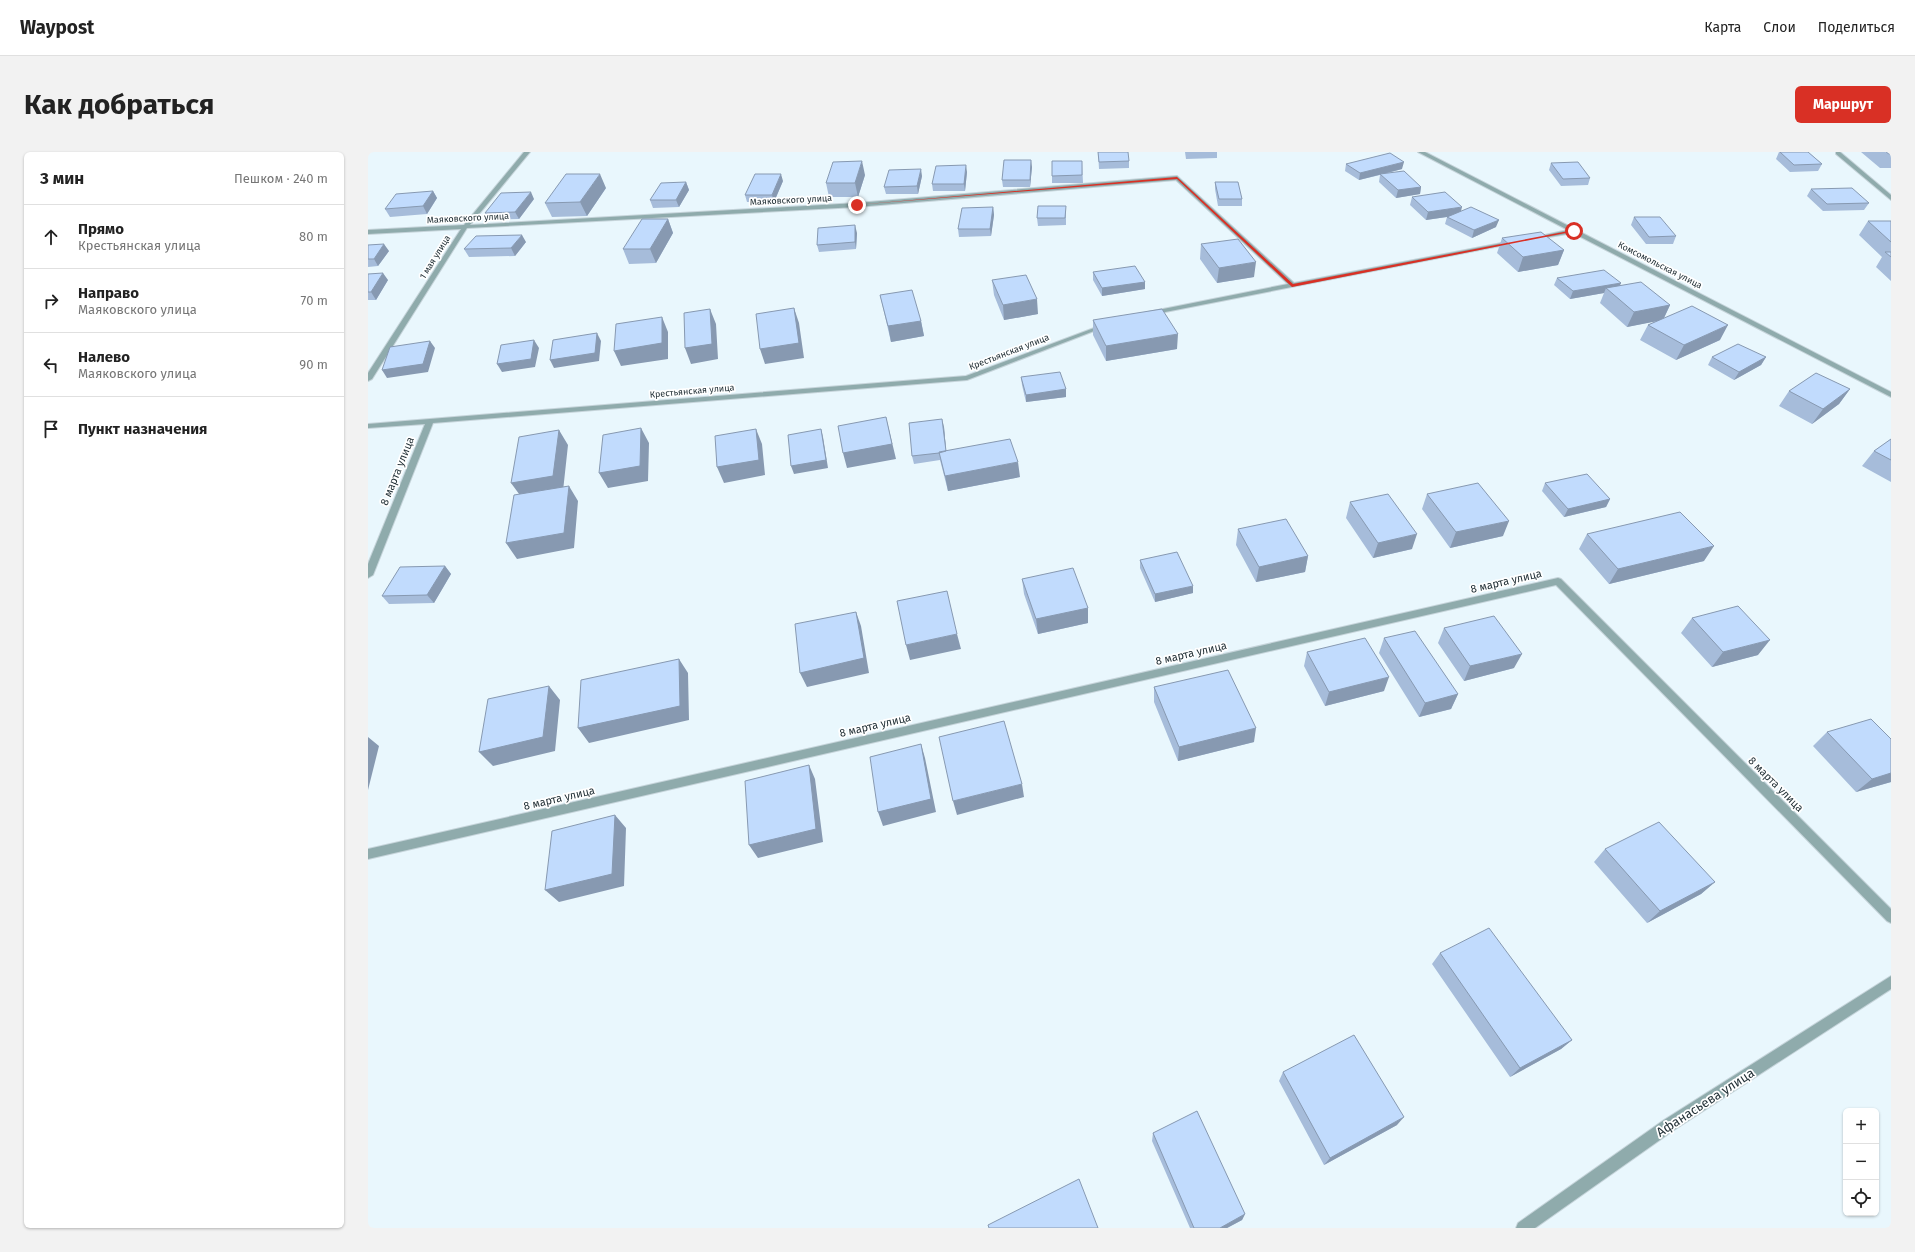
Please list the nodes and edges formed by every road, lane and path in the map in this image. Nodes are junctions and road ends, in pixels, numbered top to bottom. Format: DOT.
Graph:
graph roads {
  1 [pos="526,152"];
  2 [pos="1420,152"];
  3 [pos="1838,153"];
  4 [pos="1891,198"];
  5 [pos="464,227"];
  6 [pos="1574,231"];
  7 [pos="368,232"];
  8 [pos="1527,240"];
  9 [pos="1519,242"];
  10 [pos="1292,285"];
  11 [pos="1142,314"];
  12 [pos="1112,323"];
  13 [pos="368,379"];
  14 [pos="1891,395"];
  15 [pos="430,421"];
  16 [pos="368,426"];
  17 [pos="368,575"];
  18 [pos="368,854"];
  19 [pos="1891,917"];
  20 [pos="1891,982"];
  21 [pos="1523,1228"];
  1 -- 5 [label="street, 1 мая улица"];
  2 -- 6 [label="street, Комсомольская улица"];
  3 -- 4 [label="street"];
  5 -- 7 [label="street, Маяковского улица"];
  5 -- 10 [label="street, Маяковского улица"];
  5 -- 13 [label="street, 1 мая улица"];
  6 -- 8 [label="street"];
  6 -- 14 [label="street, Комсомольская улица"];
  9 -- 10 [label="street"];
  10 -- 11 [label="street"];
  12 -- 15 [label="street, Крестьянская улица"];
  15 -- 16 [label="street, Крестьянская улица"];
  15 -- 17 [label="street, 8 марта улица"];
  18 -- 19 [label="street, 8 марта улица"];
  20 -- 21 [label="street, Афанасьева улица"];
}
